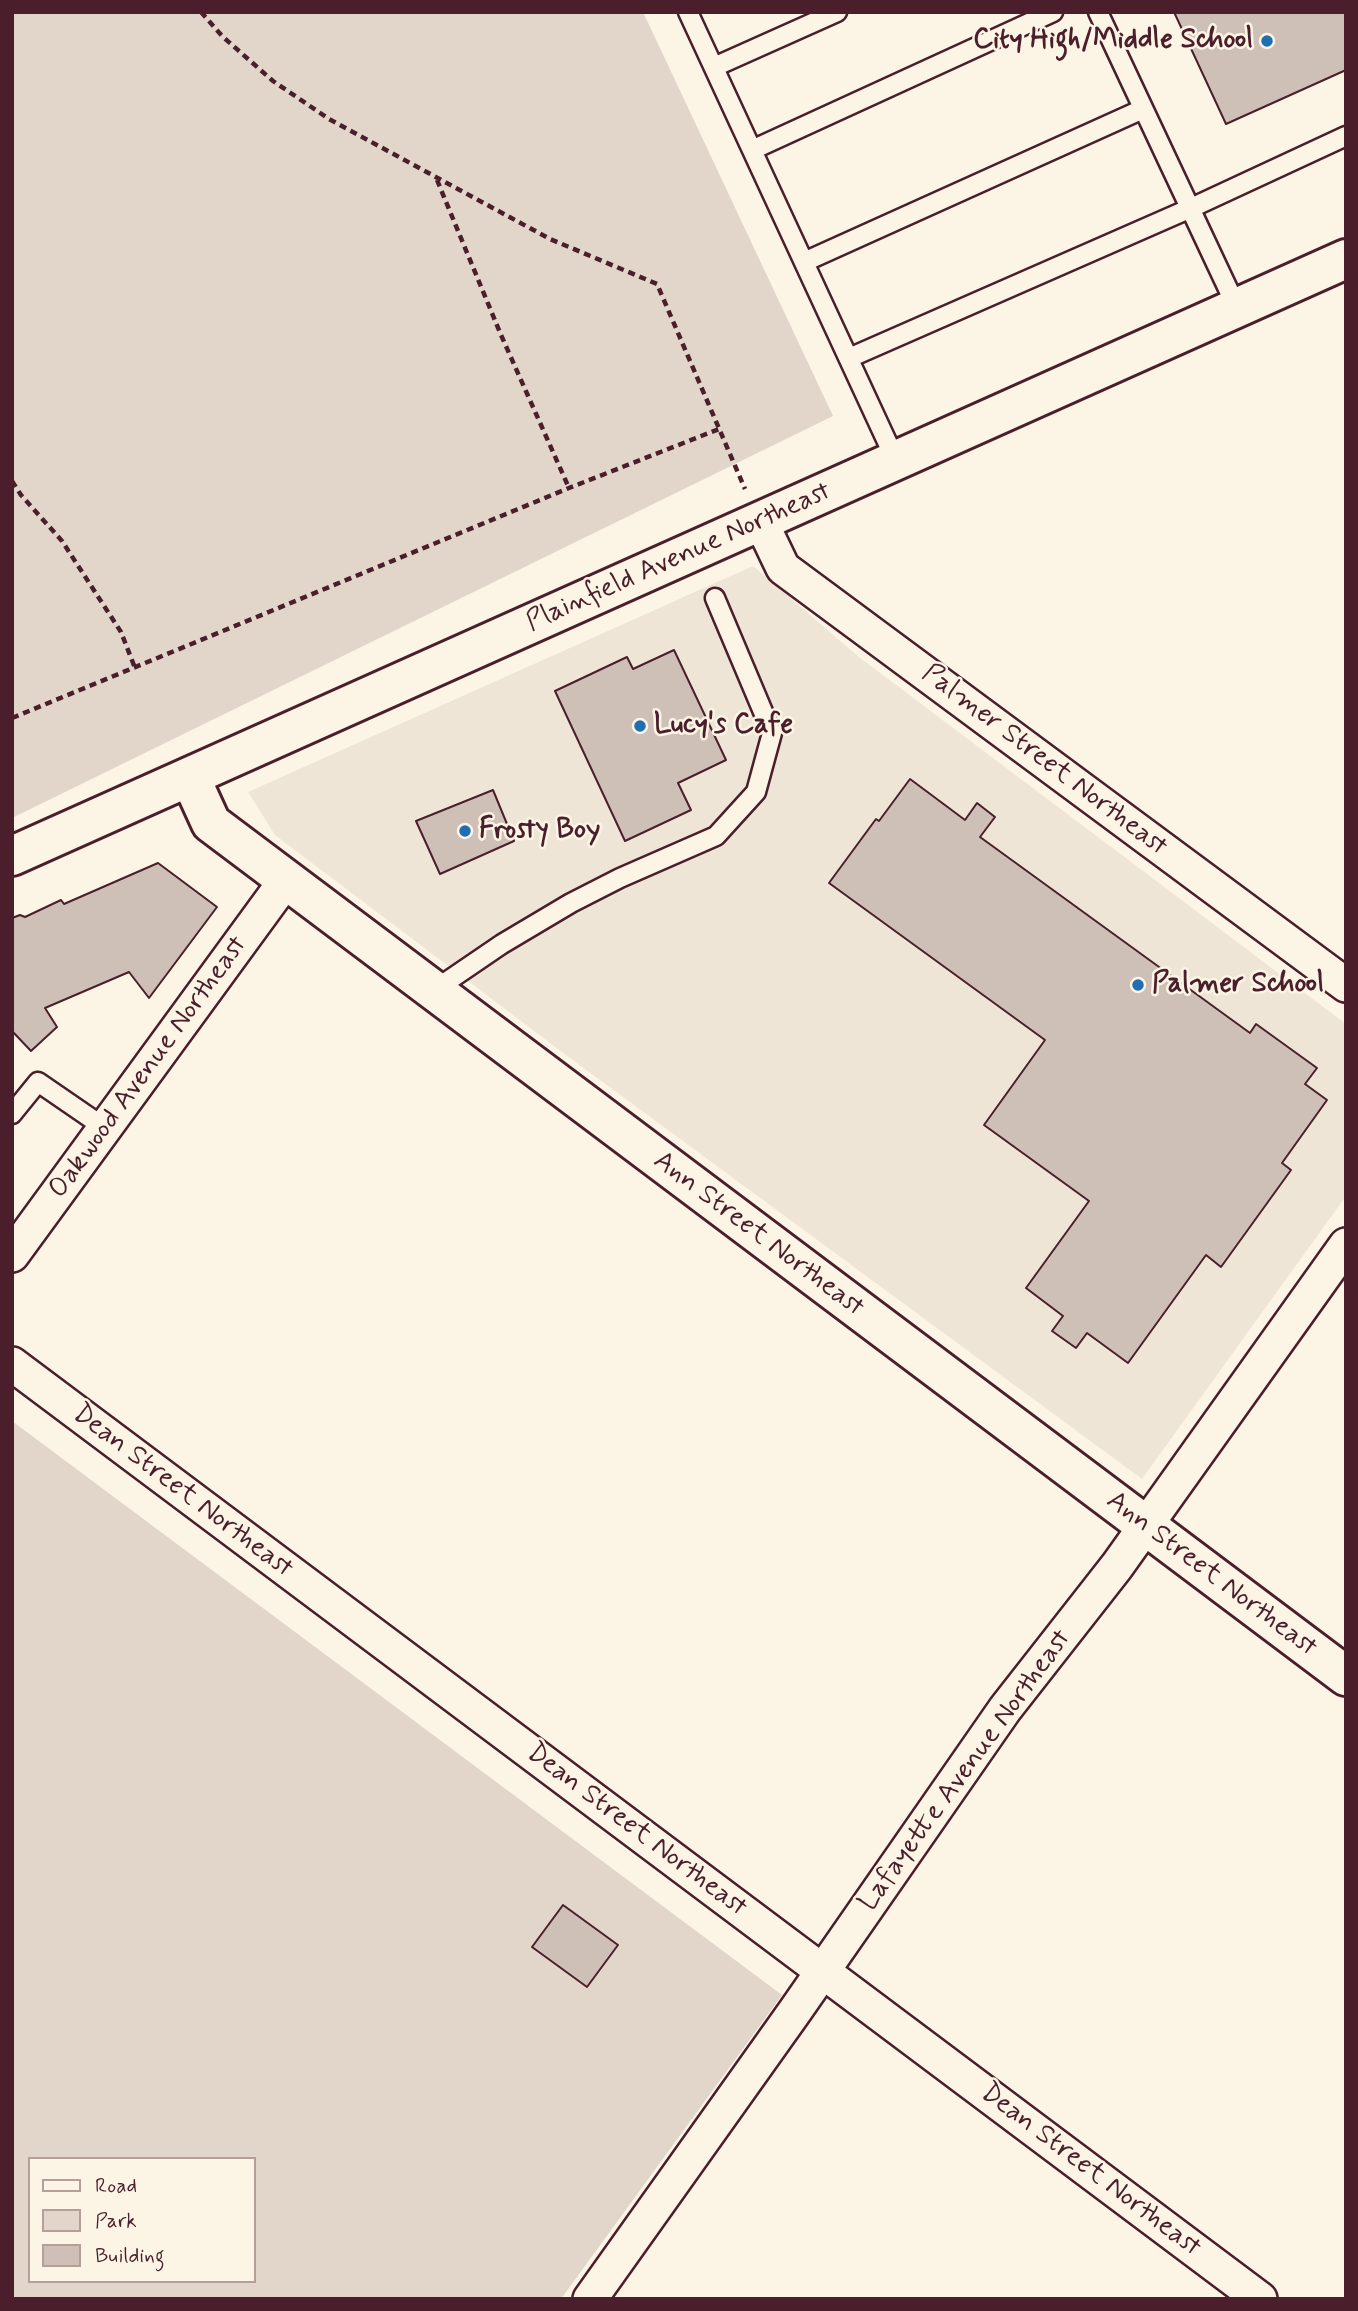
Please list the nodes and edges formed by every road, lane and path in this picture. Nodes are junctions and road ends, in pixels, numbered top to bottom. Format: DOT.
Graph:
graph roads {
  1 [pos="201,12"];
  2 [pos="688,12"];
  3 [pos="837,12"];
  4 [pos="1053,12"];
  5 [pos="1098,12"];
  6 [pos="714,67"];
  7 [pos="1143,110"];
  8 [pos="1346,136"];
  9 [pos="752,150"];
  10 [pos="436,178"];
  11 [pos="1191,208"];
  12 [pos="1346,259"];
  13 [pos="804,262"];
  14 [pos="1237,308"];
  15 [pos="849,358"];
  16 [pos="719,429"];
  17 [pos="896,461"];
  18 [pos="12,481"];
  19 [pos="569,488"];
  20 [pos="761,522"];
  21 [pos="715,598"];
  22 [pos="135,668"];
  23 [pos="12,718"];
  24 [pos="190,777"];
  25 [pos="12,856"];
  26 [pos="286,880"];
  27 [pos="1346,985"];
  28 [pos="433,991"];
  29 [pos="12,1114"];
  30 [pos="105,1128"];
  31 [pos="1346,1245"];
  32 [pos="12,1255"];
  33 [pos="12,1364"];
  34 [pos="1145,1527"];
  35 [pos="1346,1676"];
  36 [pos="823,1970"];
  37 [pos="590,2299"];
  38 [pos="1260,2299"];
  1 -- 10 [label="path"];
  2 -- 6 [label="lane"];
  3 -- 6 [label="lane"];
  4 -- 9 [label="lane"];
  5 -- 7 [label="lane"];
  6 -- 9 [label="lane"];
  7 -- 11 [label="lane"];
  7 -- 13 [label="lane"];
  8 -- 11 [label="lane"];
  9 -- 13 [label="lane"];
  10 -- 16 [label="path"];
  10 -- 19 [label="path"];
  11 -- 14 [label="lane"];
  11 -- 15 [label="lane"];
  12 -- 14 [label="main road, Plainfield Avenue Northeast"];
  13 -- 15 [label="lane"];
  14 -- 17 [label="main road, Plainfield Avenue Northeast"];
  15 -- 17 [label="lane"];
  16 -- 19 [label="path"];
  16 -- 20 [label="path"];
  17 -- 20 [label="main road, Plainfield Avenue Northeast"];
  18 -- 22 [label="path"];
  19 -- 22 [label="path"];
  20 -- 24 [label="main road, Plainfield Avenue Northeast"];
  20 -- 27 [label="street, Palmer Street Northeast"];
  21 -- 28 [label="lane"];
  22 -- 23 [label="path"];
  24 -- 25 [label="main road, Plainfield Avenue Northeast"];
  24 -- 26 [label="main road, Ann Street Northeast"];
  26 -- 28 [label="main road, Ann Street Northeast"];
  26 -- 30 [label="street, Oakwood Avenue Northeast"];
  28 -- 34 [label="main road, Ann Street Northeast"];
  29 -- 30 [label="lane"];
  30 -- 32 [label="street, Oakwood Avenue Northeast"];
  31 -- 34 [label="street, Lafayette Avenue Northeast"];
  33 -- 36 [label="street, Dean Street Northeast"];
  34 -- 35 [label="main road, Ann Street Northeast"];
  34 -- 36 [label="street, Lafayette Avenue Northeast"];
  36 -- 37 [label="street, Lafayette Avenue Northeast"];
  36 -- 38 [label="street, Dean Street Northeast"];
}
